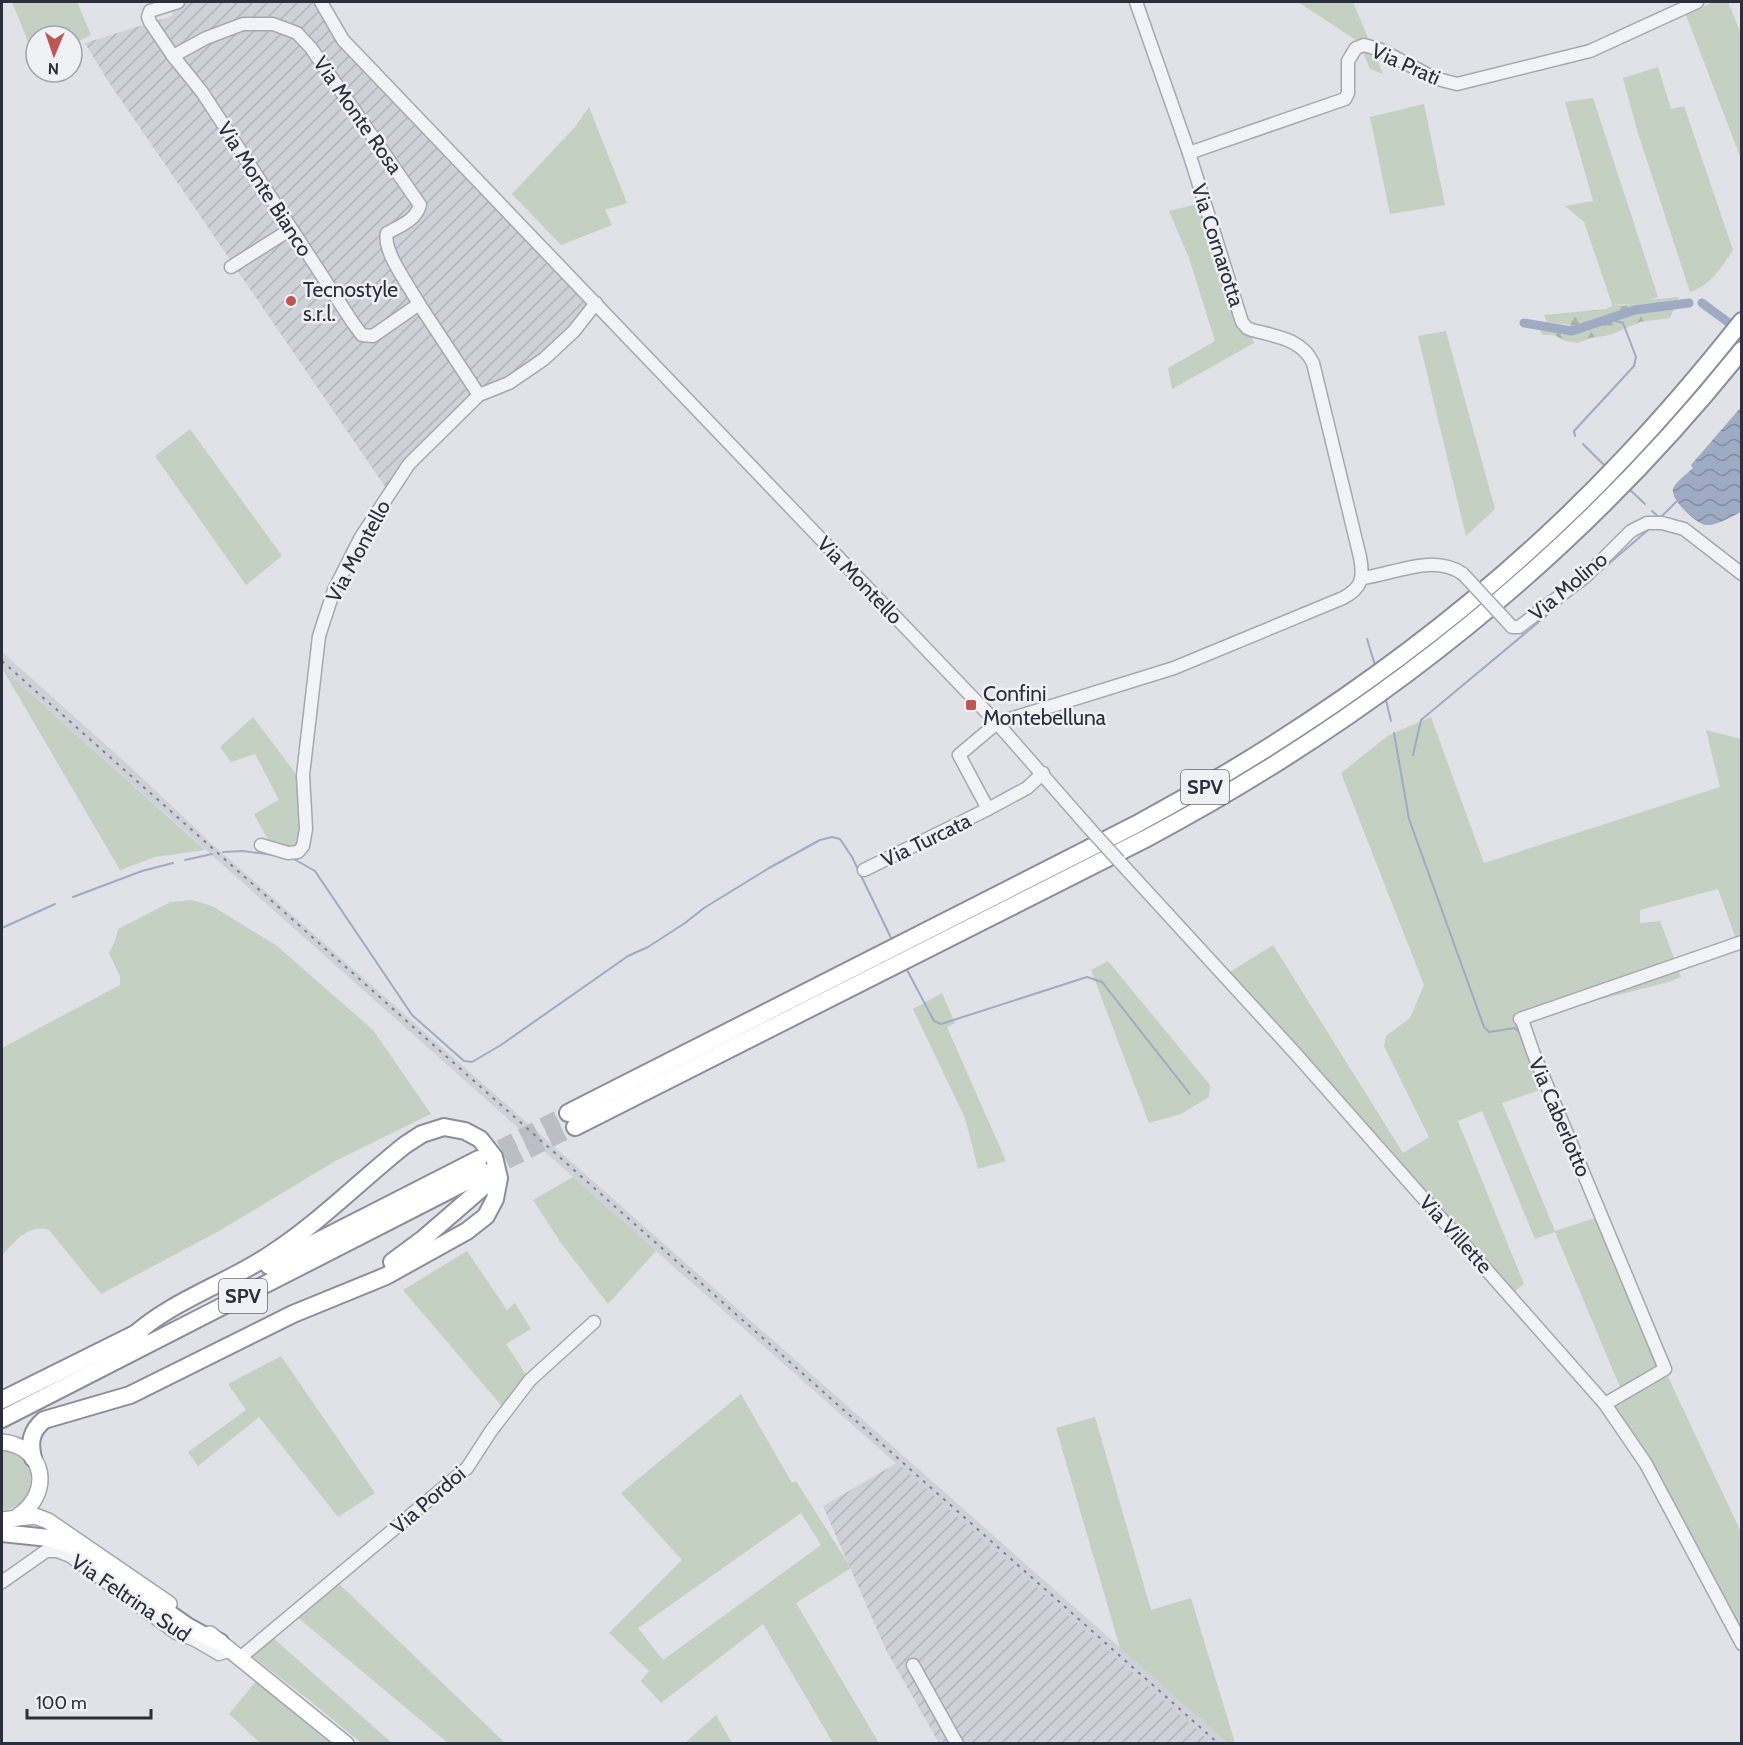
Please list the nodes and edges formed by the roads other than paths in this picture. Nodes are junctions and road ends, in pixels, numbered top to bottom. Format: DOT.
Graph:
graph roads {
  1 [pos="178,2"];
  2 [pos="321,2"];
  3 [pos="1136,2"];
  4 [pos="1697,2"];
  5 [pos="173,56"];
  6 [pos="1189,153"];
  7 [pos="291,229"];
  8 [pos="231,267"];
  9 [pos="596,303"];
  10 [pos="419,304"];
  11 [pos="1742,321"];
  12 [pos="1742,350"];
  13 [pos="479,395"];
  14 [pos="1742,574"];
  15 [pos="1359,584"];
  16 [pos="997,723"];
  17 [pos="1043,773"];
  18 [pos="988,809"];
  19 [pos="261,845"];
  20 [pos="1119,861"];
  21 [pos="864,870"];
  22 [pos="1742,942"];
  23 [pos="485,1171"];
  24 [pos="342,1293"];
  25 [pos="594,1322"];
  26 [pos="133,1336"];
  27 [pos="103,1351"];
  28 [pos="2,1393"];
  29 [pos="2,1400"];
  30 [pos="1605,1404"];
  31 [pos="2,1419"];
  32 [pos="2,1442"];
  33 [pos="33,1458"];
  34 [pos="39,1492"];
  35 [pos="18,1516"];
  36 [pos="2,1520"];
  37 [pos="2,1533"];
  38 [pos="108,1560"];
  39 [pos="2,1582"];
  40 [pos="1742,1644"];
  41 [pos="231,1650"];
  42 [pos="913,1665"];
  43 [pos="346,1743"];
  44 [pos="957,1743"];
  1 -- 5 [label="street, Via Monte Bianco"];
  2 -- 9 [label="street, Via Montello"];
  3 -- 6 [label="street, Via Cornarotta"];
  4 -- 6 [label="street, Via Prati"];
  5 -- 7 [label="street, Via Monte Bianco"];
  5 -- 10 [label="street, Via Monte Rosa"];
  6 -- 15 [label="street, Via Cornarotta"];
  7 -- 8 [label="street"];
  7 -- 10 [label="street, Via Monte Bianco"];
  9 -- 13 [label="street, Via Montello"];
  9 -- 16 [label="street, Via Montello"];
  10 -- 13 [label="street"];
  11 -- 12 [label="highway, SPV"];
  13 -- 19 [label="street, Via Montello"];
  14 -- 15 [label="street, Via Molino, bridge"];
  15 -- 16 [label="street, Via Molino"];
  16 -- 17 [label="street, Via Montello"];
  16 -- 18 [label="street, Via Turcata"];
  17 -- 18 [label="street, Via Turcata"];
  17 -- 20 [label="street, Via Montello, bridge"];
  18 -- 21 [label="street, Via Turcata"];
  20 -- 30 [label="street, Via Villette"];
  22 -- 30 [label="street, Via Caberlotto"];
  23 -- 24 [label="highway"];
  23 -- 26 [label="highway, SPV"];
  23 -- 31 [label="highway, SPV"];
  24 -- 26 [label="highway"];
  24 -- 33 [label="highway"];
  25 -- 41 [label="street, Via Pordoi"];
  26 -- 27 [label="highway, SPV"];
  27 -- 28 [label="highway"];
  27 -- 29 [label="highway, SPV"];
  30 -- 40 [label="street, Via Villette"];
  32 -- 33 [label="main road"];
  33 -- 34 [label="main road, Via Feltrina Sud"];
  34 -- 35 [label="main road"];
  34 -- 38 [label="main road, Via Feltrina Sud"];
  35 -- 36 [label="main road, Via Feltrina Sud"];
  35 -- 38 [label="main road, Via Feltrina Sud"];
  37 -- 41 [label="highway"];
  38 -- 41 [label="main road, Via Feltrina Sud"];
  39 -- 41 [label="street, Via Feltrina Sud"];
  41 -- 43 [label="main road, Via Feltrina Sud"];
  42 -- 44 [label="street"];
}
